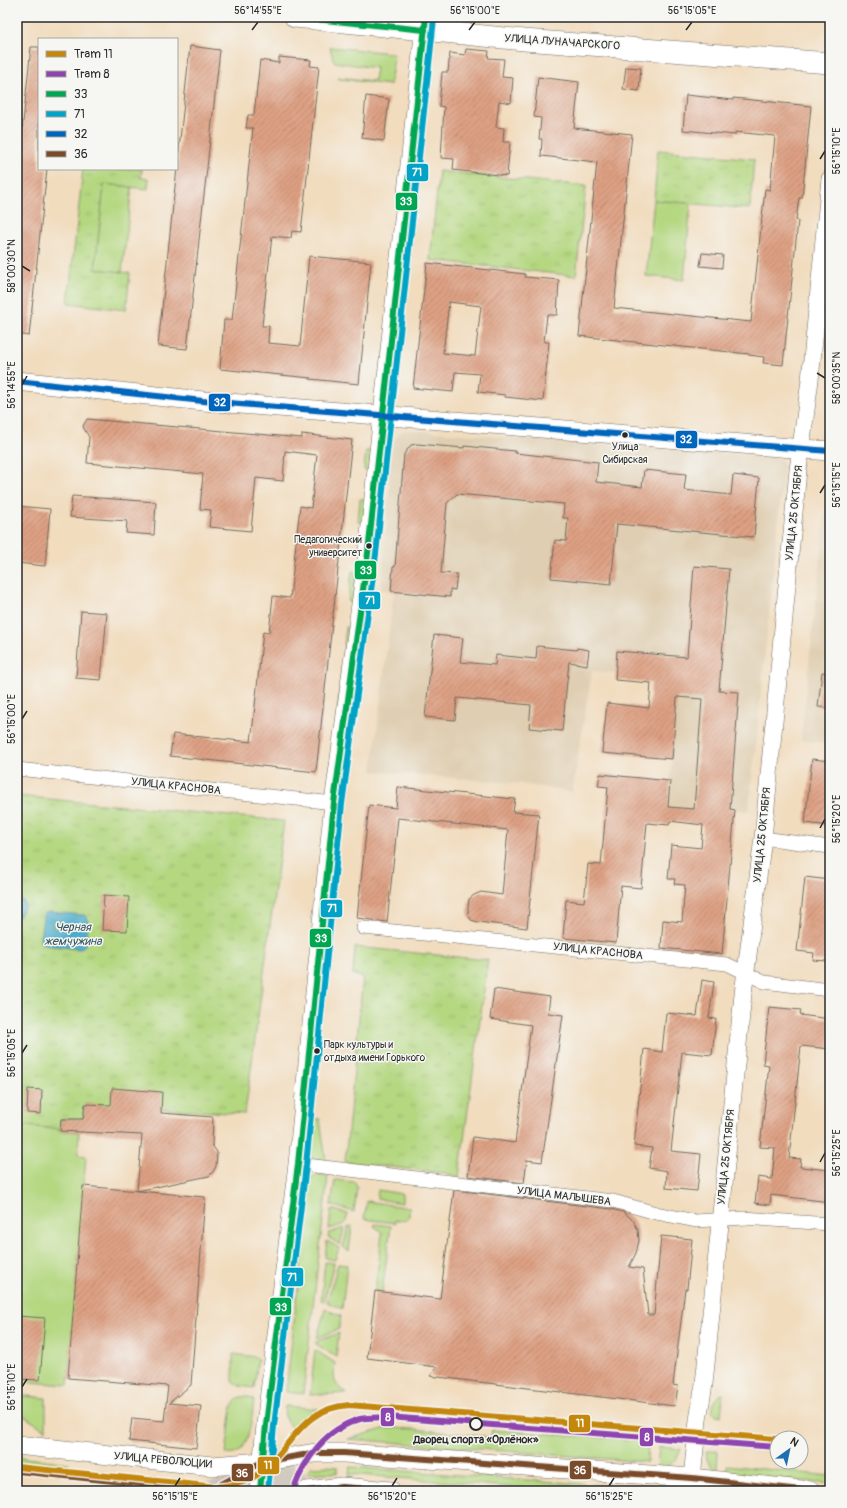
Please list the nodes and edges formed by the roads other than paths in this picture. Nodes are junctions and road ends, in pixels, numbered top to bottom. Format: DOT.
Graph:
graph roads {
  1 [pos="295,17"];
  2 [pos="425,23"];
  3 [pos="830,63"];
  4 [pos="830,179"];
  5 [pos="17,381"];
  6 [pos="382,414"];
  7 [pos="801,448"];
  8 [pos="830,451"];
  9 [pos="17,769"];
  10 [pos="334,803"];
  11 [pos="763,838"];
  12 [pos="830,847"];
  13 [pos="363,928"];
  14 [pos="746,974"];
  15 [pos="830,990"];
  16 [pos="298,1164"];
  17 [pos="720,1220"];
  18 [pos="830,1224"];
  19 [pos="17,1445"];
  20 [pos="262,1462"];
  21 [pos="691,1485"];
  22 [pos="260,1491"];
  23 [pos="307,1491"];
  24 [pos="391,1491"];
  25 [pos="810,1491"];
  1 -- 2 [label="main road, УЛИЦА ЛУНАЧАРСКОГО"];
  2 -- 3 [label="main road, УЛИЦА ЛУНАЧАРСКОГО"];
  2 -- 6 [label="main road"];
  4 -- 7 [label="street, УЛИЦА 25 ОКТЯБРЯ"];
  5 -- 6 [label="main road"];
  6 -- 7 [label="main road"];
  6 -- 10 [label="main road"];
  7 -- 8 [label="main road"];
  7 -- 11 [label="street, УЛИЦА 25 ОКТЯБРЯ"];
  9 -- 10 [label="street, УЛИЦА КРАСНОВА"];
  10 -- 16 [label="main road"];
  11 -- 12 [label="street"];
  11 -- 14 [label="street, УЛИЦА 25 ОКТЯБРЯ"];
  13 -- 14 [label="street, УЛИЦА КРАСНОВА"];
  14 -- 15 [label="street, УЛИЦА КРАСНОВА"];
  14 -- 17 [label="street, УЛИЦА 25 ОКТЯБРЯ"];
  16 -- 17 [label="street, УЛИЦА МАЛЫШЕВА"];
  16 -- 20 [label="main road"];
  17 -- 18 [label="street, УЛИЦА МАЛЫШЕВА"];
  17 -- 21 [label="street, УЛИЦА 25 ОКТЯБРЯ"];
  19 -- 20 [label="main road, УЛИЦА РЕВОЛЮЦИИ"];
  20 -- 21 [label="main road, УЛИЦА РЕВОЛЮЦИИ"];
  20 -- 22 [label="main road"];
  21 -- 25 [label="main road, УЛИЦА РЕВОЛЮЦИИ"];
  23 -- 24 [label="main road"];
}
